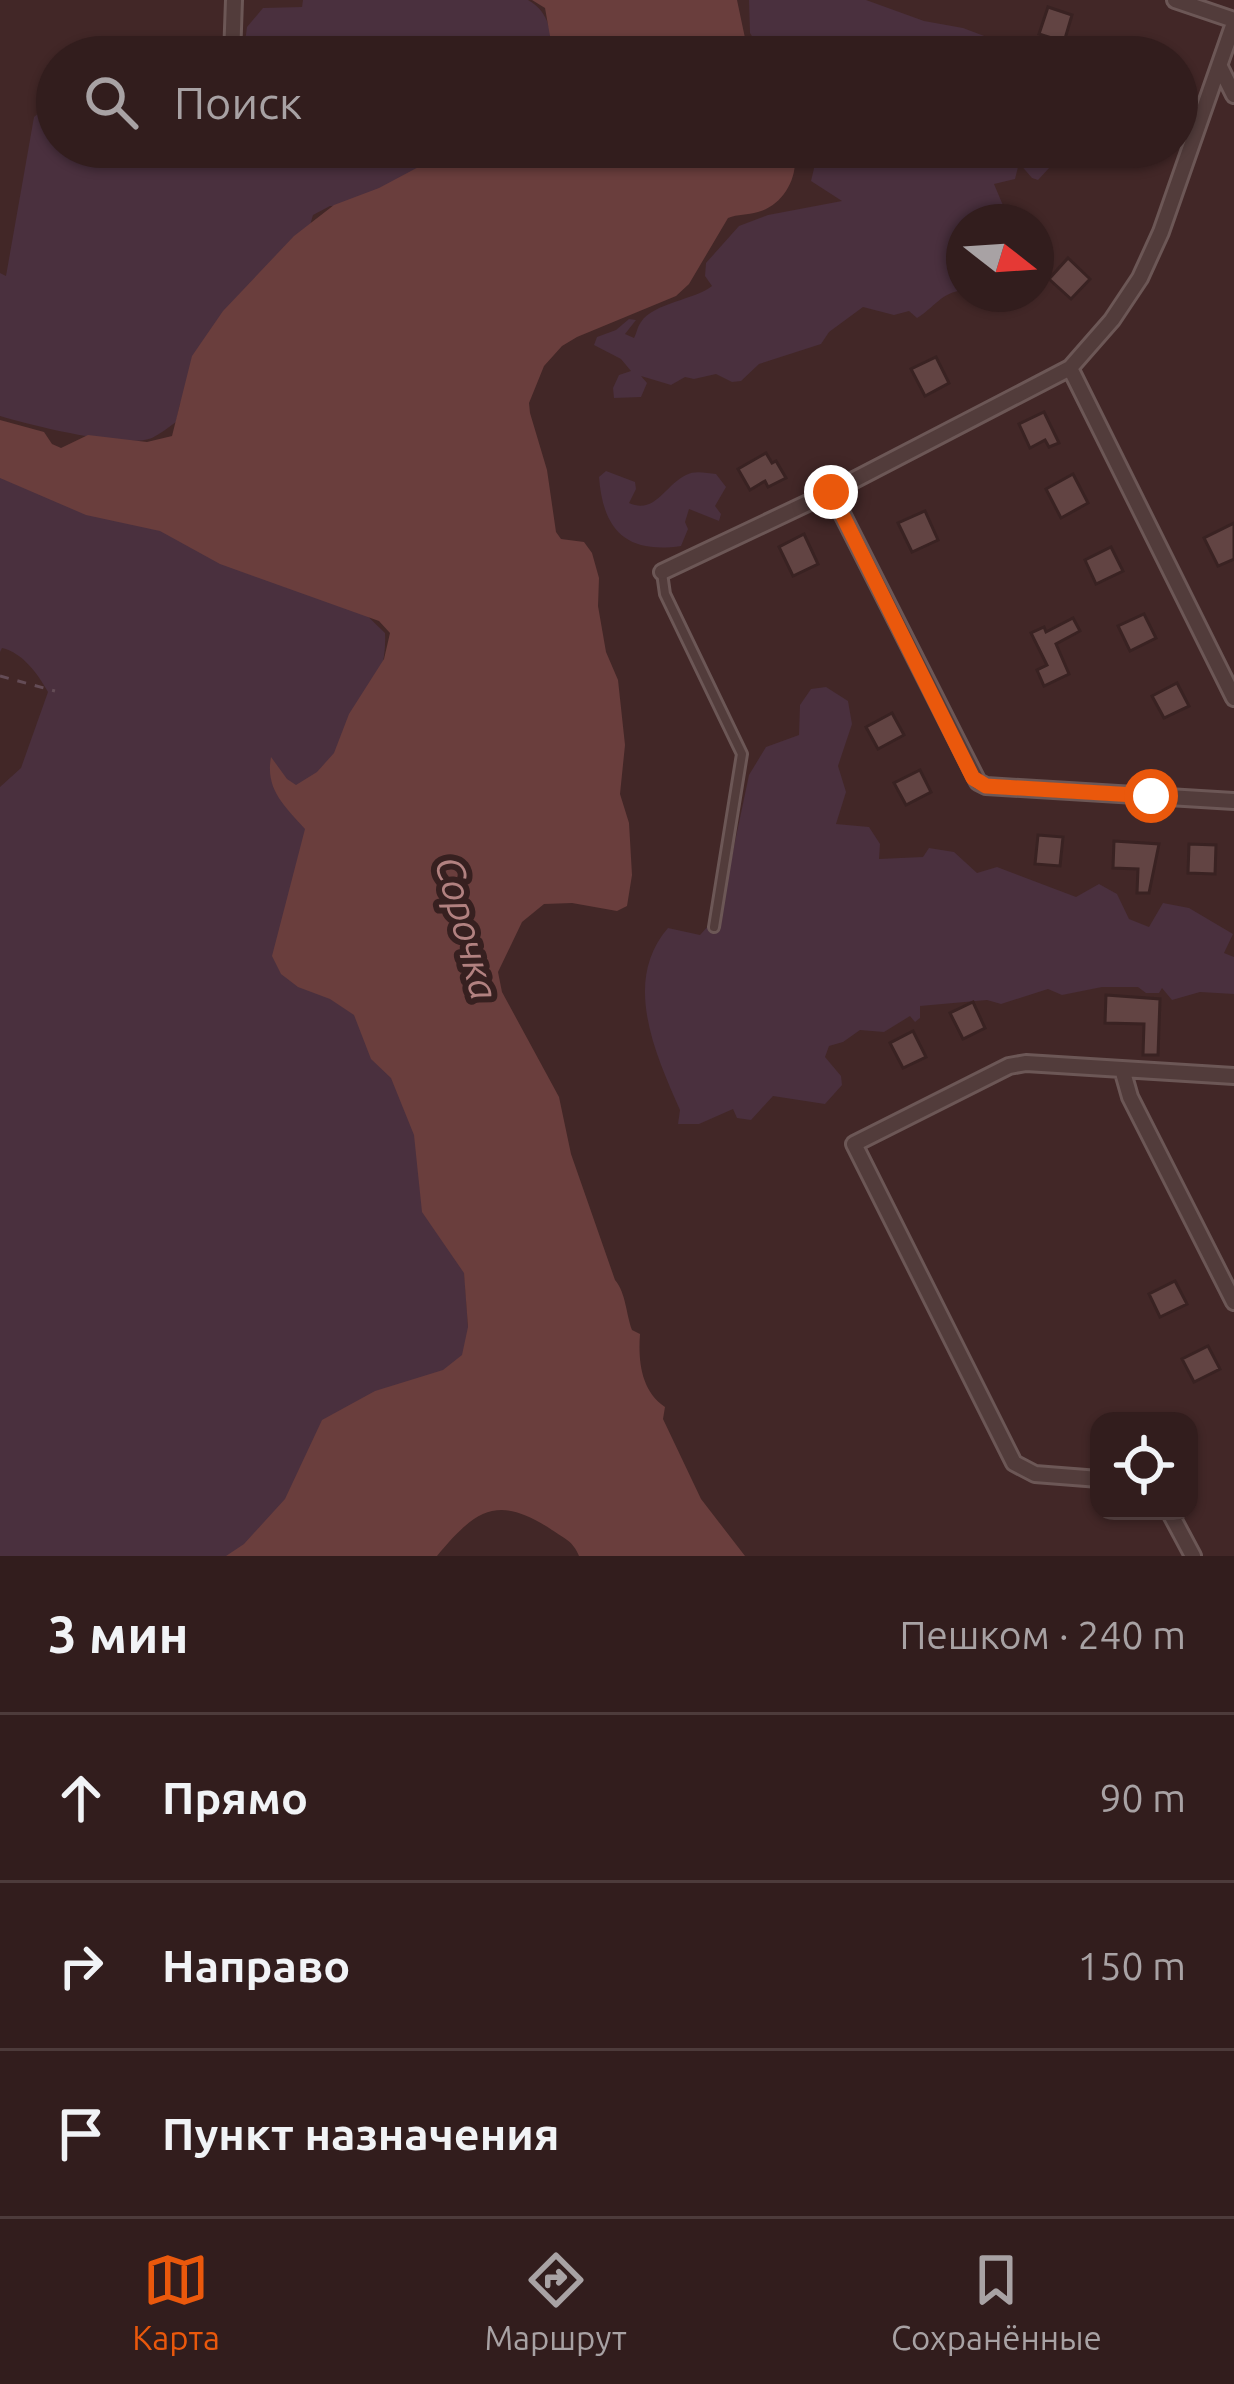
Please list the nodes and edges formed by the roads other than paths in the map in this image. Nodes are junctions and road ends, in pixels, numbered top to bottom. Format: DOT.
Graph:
graph roads {
  1 [pos="234,0"];
  2 [pos="1175,0"];
  3 [pos="1234,22"];
  4 [pos="233,36"];
  5 [pos="1220,67"];
  6 [pos="1234,95"];
  7 [pos="1198,129"];
  8 [pos="1184,168"];
  9 [pos="1070,368"];
  10 [pos="831,492"];
  11 [pos="662,572"];
  12 [pos="1234,698"];
  13 [pos="1234,802"];
  14 [pos="715,927"];
  15 [pos="1122,1070"];
  16 [pos="1234,1076"];
  17 [pos="1234,1303"];
  18 [pos="1090,1478"];
  19 [pos="1174,1520"];
  20 [pos="1193,1556"];
  1 -- 4 [label="street"];
  2 -- 3 [label="street"];
  3 -- 5 [label="street"];
  5 -- 6 [label="street"];
  5 -- 7 [label="street"];
  8 -- 9 [label="street"];
  9 -- 10 [label="street"];
  9 -- 12 [label="street"];
  10 -- 11 [label="street"];
  10 -- 13 [label="street"];
  11 -- 14 [label="lane"];
  15 -- 16 [label="street"];
  15 -- 17 [label="street"];
  15 -- 18 [label="street"];
  19 -- 20 [label="street"];
}
